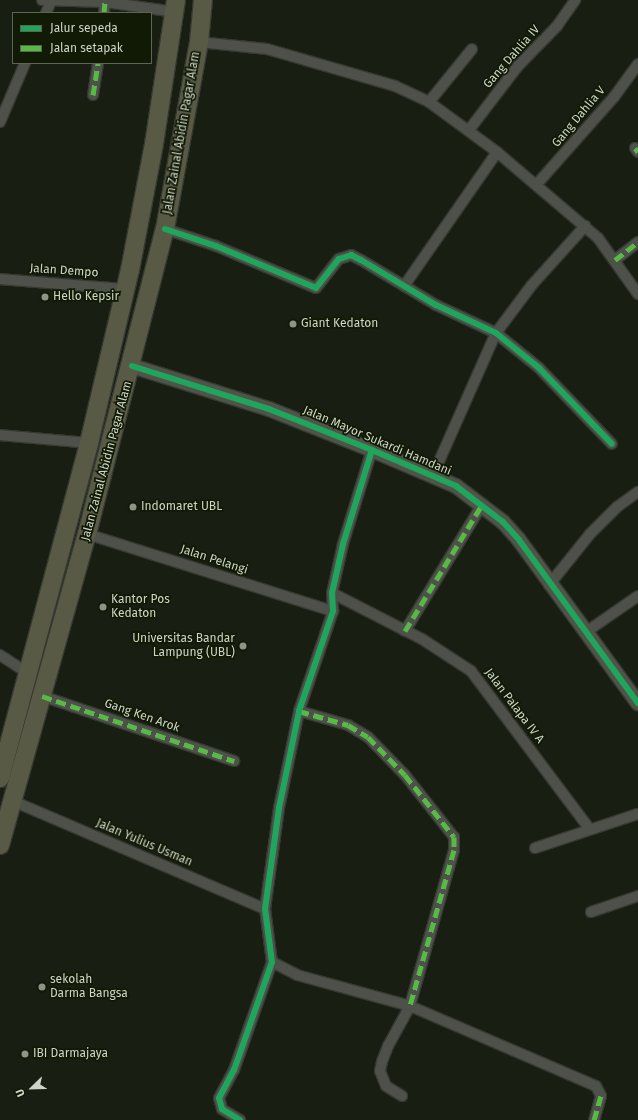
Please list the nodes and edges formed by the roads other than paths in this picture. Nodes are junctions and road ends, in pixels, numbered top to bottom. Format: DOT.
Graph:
graph roads {
  1 [pos="203,0"];
  2 [pos="575,0"];
  3 [pos="47,1"];
  4 [pos="104,2"];
  5 [pos="175,6"];
  6 [pos="46,12"];
  7 [pos="104,12"];
  8 [pos="199,42"];
  9 [pos="472,49"];
  10 [pos="25,64"];
  11 [pos="98,64"];
  12 [pos="638,64"];
  13 [pos="93,95"];
  14 [pos="429,102"];
  15 [pos="3,110"];
  16 [pos="0,122"];
  17 [pos="469,130"];
  18 [pos="497,152"];
  19 [pos="536,184"];
  20 [pos="585,226"];
  21 [pos="165,229"];
  22 [pos="638,242"];
  23 [pos="615,260"];
  24 [pos="0,279"];
  25 [pos="404,286"];
  26 [pos="125,289"];
  27 [pos="638,294"];
  28 [pos="496,333"];
  29 [pos="132,366"];
  30 [pos="0,436"];
  31 [pos="90,443"];
  32 [pos="612,444"];
  33 [pos="372,450"];
  34 [pos="433,475"];
  35 [pos="638,492"];
  36 [pos="482,505"];
  37 [pos="87,534"];
  38 [pos="549,585"];
  39 [pos="332,593"];
  40 [pos="638,596"];
  41 [pos="333,612"];
  42 [pos="405,631"];
  43 [pos="586,632"];
  44 [pos="0,655"];
  45 [pos="28,673"];
  46 [pos="635,695"];
  47 [pos="42,696"];
  48 [pos="299,711"];
  49 [pos="234,761"];
  50 [pos="0,778"];
  51 [pos="13,801"];
  52 [pos="638,814"];
  53 [pos="589,828"];
  54 [pos="0,845"];
  55 [pos="535,848"];
  56 [pos="638,896"];
  57 [pos="265,909"];
  58 [pos="591,912"];
  59 [pos="272,962"];
  60 [pos="410,1006"];
  61 [pos="402,1096"];
  62 [pos="222,1109"];
  63 [pos="227,1120"];
  64 [pos="240,1120"];
  65 [pos="594,1120"];
  1 -- 8 [label="highway, Jalan Zainal Abidin Pagar Alam"];
  2 -- 17 [label="street, Gang Dahlia IV"];
  3 -- 4 [label="street"];
  3 -- 6 [label="street"];
  4 -- 5 [label="street"];
  4 -- 7 [label="street"];
  5 -- 26 [label="highway, Jalan Zainal Abidin Pagar Alam"];
  8 -- 14 [label="street"];
  8 -- 21 [label="highway, Jalan Zainal Abidin Pagar Alam"];
  9 -- 14 [label="street"];
  10 -- 15 [label="street"];
  11 -- 13 [label="street"];
  12 -- 19 [label="street, Gang Dahlia V"];
  14 -- 17 [label="street"];
  15 -- 16 [label="street"];
  17 -- 18 [label="street"];
  18 -- 19 [label="street"];
  18 -- 25 [label="street"];
  19 -- 20 [label="street"];
  20 -- 23 [label="street"];
  20 -- 28 [label="street"];
  21 -- 25 [label="street"];
  21 -- 29 [label="highway, Jalan Zainal Abidin Pagar Alam"];
  22 -- 23 [label="street"];
  23 -- 27 [label="street"];
  24 -- 26 [label="street, Jalan Dempo"];
  25 -- 28 [label="street"];
  26 -- 31 [label="highway, Jalan Zainal Abidin Pagar Alam"];
  28 -- 32 [label="street"];
  28 -- 34 [label="street"];
  29 -- 33 [label="street, Jalan Mayor Sukardi Hamdani"];
  29 -- 37 [label="highway, Jalan Zainal Abidin Pagar Alam"];
  30 -- 31 [label="street"];
  31 -- 45 [label="highway, Jalan Zainal Abidin Pagar Alam"];
  33 -- 34 [label="street, Jalan Mayor Sukardi Hamdani"];
  33 -- 39 [label="street"];
  34 -- 36 [label="street, Jalan Mayor Sukardi Hamdani"];
  35 -- 38 [label="street"];
  36 -- 38 [label="street, Jalan Mayor Sukardi Hamdani"];
  36 -- 42 [label="street"];
  37 -- 41 [label="street, Jalan Pelangi"];
  37 -- 47 [label="highway, Jalan Zainal Abidin Pagar Alam"];
  38 -- 43 [label="street, Jalan Mayor Sukardi Hamdani"];
  39 -- 41 [label="street"];
  39 -- 42 [label="street, Jalan Palapa IV A"];
  40 -- 43 [label="street"];
  41 -- 48 [label="street"];
  42 -- 53 [label="street, Jalan Palapa IV A"];
  43 -- 46 [label="street, Jalan Mayor Sukardi Hamdani"];
  44 -- 45 [label="street"];
  45 -- 50 [label="highway, Jalan Zainal Abidin Pagar Alam"];
  47 -- 49 [label="street, Gang Ken Arok"];
  47 -- 51 [label="highway, Jalan Zainal Abidin Pagar Alam"];
  48 -- 57 [label="street"];
  48 -- 60 [label="street"];
  51 -- 54 [label="highway, Jalan Zainal Abidin Pagar Alam"];
  51 -- 57 [label="street, Jalan Yulius Usman"];
  52 -- 53 [label="street"];
  53 -- 55 [label="street"];
  56 -- 58 [label="street"];
  57 -- 59 [label="street"];
  59 -- 60 [label="street"];
  59 -- 62 [label="street"];
  60 -- 61 [label="street"];
  60 -- 65 [label="street"];
  62 -- 63 [label="street"];
  62 -- 64 [label="street"];
}
